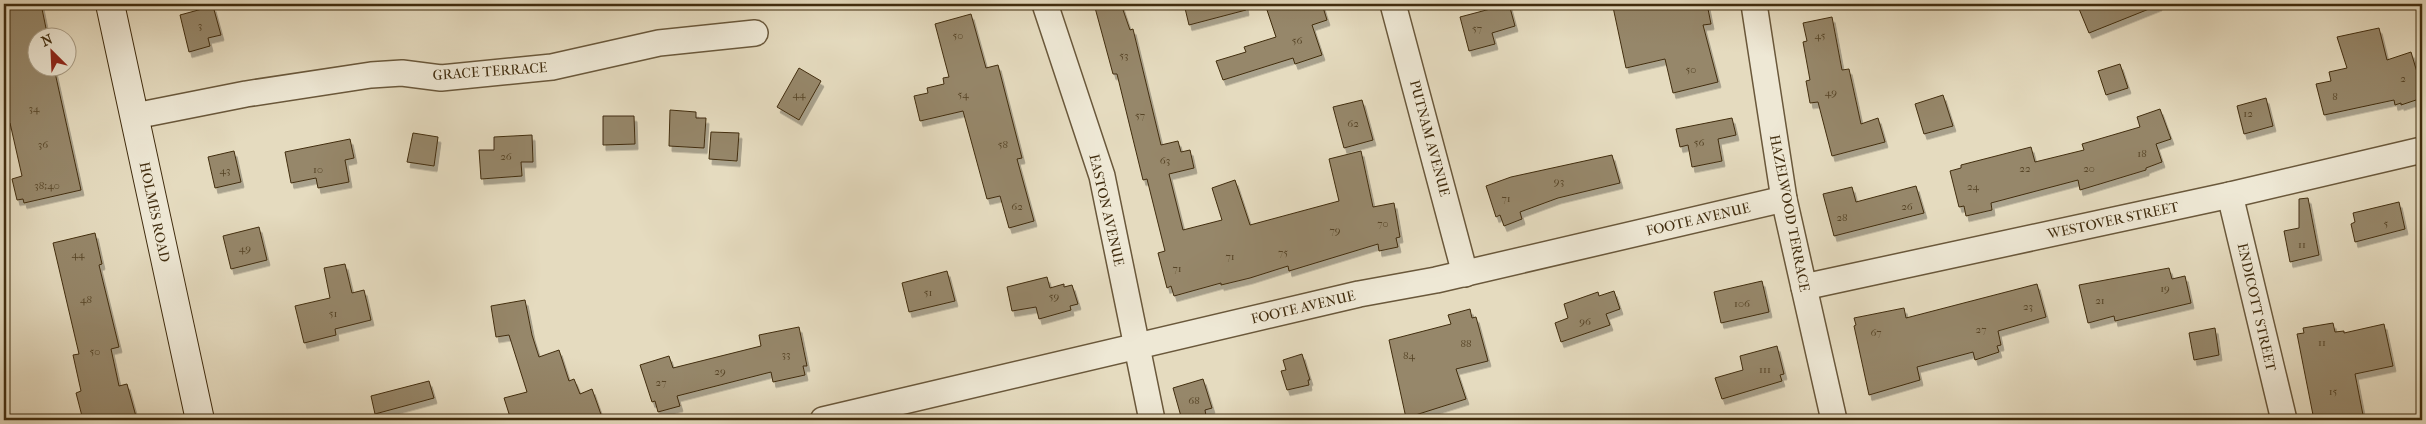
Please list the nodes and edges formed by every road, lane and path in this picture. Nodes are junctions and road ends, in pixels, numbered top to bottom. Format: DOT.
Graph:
graph roads {
  1 [pos="110,4"];
  2 [pos="1045,4"];
  3 [pos="1394,4"];
  4 [pos="1754,4"];
  5 [pos="755,33"];
  6 [pos="135,116"];
  7 [pos="2422,150"];
  8 [pos="2230,194"];
  9 [pos="1784,199"];
  10 [pos="1465,274"];
  11 [pos="1804,287"];
  12 [pos="1136,345"];
  13 [pos="200,420"];
  14 [pos="822,420"];
  15 [pos="1152,420"];
  16 [pos="1834,420"];
  17 [pos="2284,420"];
  1 -- 6 [label="street, HOLMES ROAD"];
  2 -- 12 [label="street, EASTON AVENUE"];
  3 -- 10 [label="street, PUTNAM AVENUE"];
  4 -- 9 [label="street, HAZELWOOD TERRACE"];
  5 -- 6 [label="street, GRACE TERRACE"];
  6 -- 13 [label="street, HOLMES ROAD"];
  7 -- 8 [label="street, WESTOVER STREET"];
  8 -- 11 [label="street, WESTOVER STREET"];
  8 -- 17 [label="street, ENDICOTT STREET"];
  9 -- 10 [label="street, FOOTE AVENUE"];
  9 -- 11 [label="street, HAZELWOOD TERRACE"];
  10 -- 12 [label="street, FOOTE AVENUE"];
  11 -- 16 [label="street, HAZELWOOD TERRACE"];
  12 -- 14 [label="street, FOOTE AVENUE"];
  12 -- 15 [label="street, EASTON AVENUE"];
}
